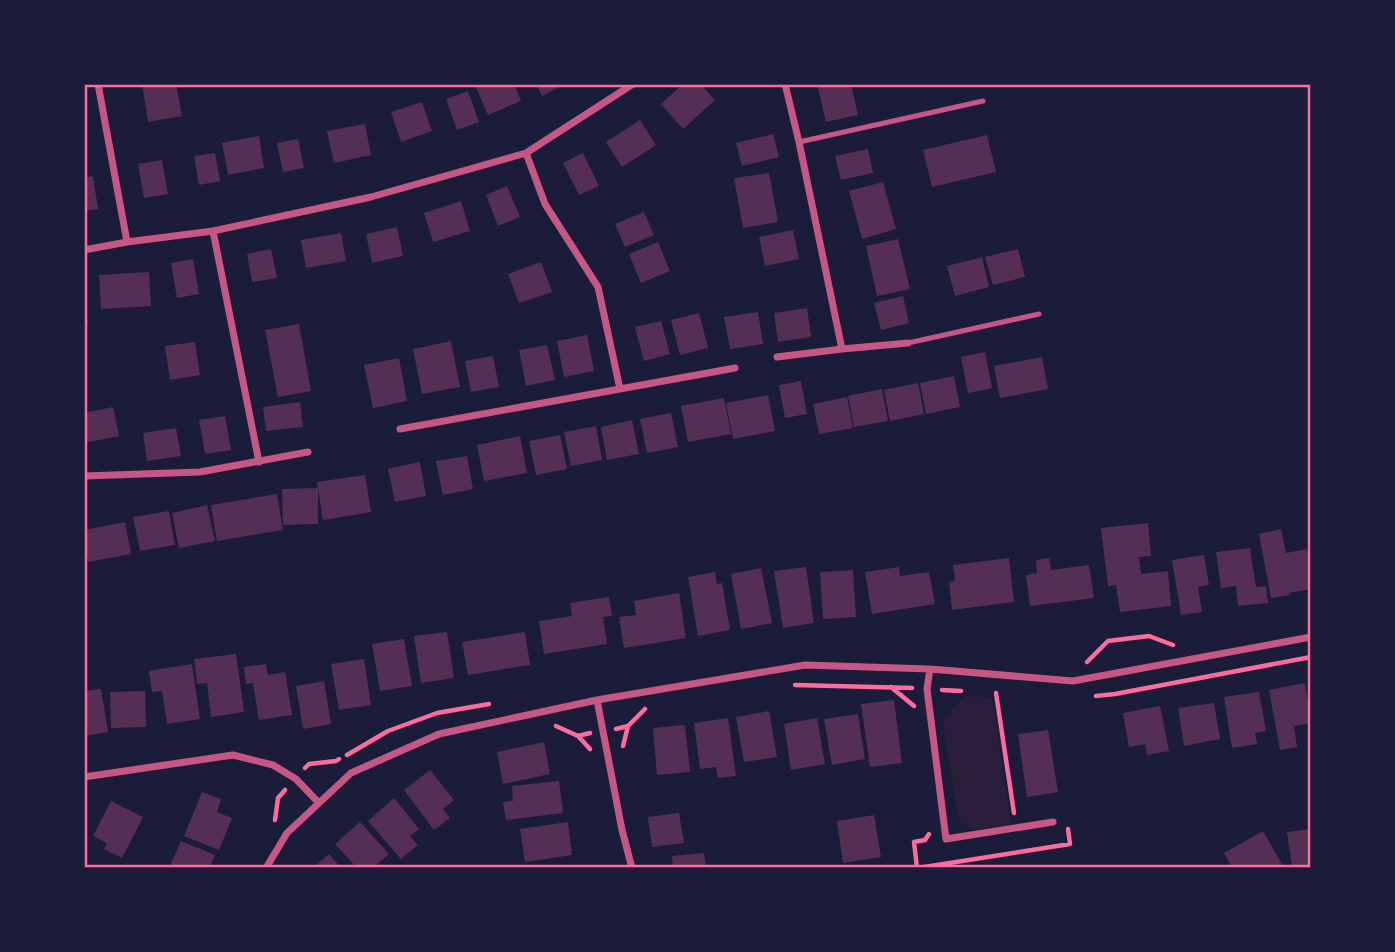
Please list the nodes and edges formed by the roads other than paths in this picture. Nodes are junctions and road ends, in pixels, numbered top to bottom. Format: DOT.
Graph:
graph roads {
  1 [pos="98,84"];
  2 [pos="633,84"];
  3 [pos="785,84"];
  4 [pos="983,101"];
  5 [pos="799,142"];
  6 [pos="526,153"];
  7 [pos="213,231"];
  8 [pos="127,242"];
  9 [pos="84,250"];
  10 [pos="1040,314"];
  11 [pos="908,343"];
  12 [pos="842,349"];
  13 [pos="777,357"];
  14 [pos="735,368"];
  15 [pos="620,388"];
  16 [pos="400,429"];
  17 [pos="308,452"];
  18 [pos="259,462"];
  19 [pos="84,476"];
  20 [pos="1311,636"];
  21 [pos="930,669"];
  22 [pos="597,700"];
  23 [pos="84,777"];
  24 [pos="318,802"];
  25 [pos="1054,822"];
  26 [pos="266,868"];
  27 [pos="632,868"];
  1 -- 8 [label="street"];
  2 -- 6 [label="street"];
  3 -- 5 [label="street"];
  4 -- 5 [label="lane"];
  5 -- 12 [label="street"];
  6 -- 7 [label="street"];
  6 -- 15 [label="street"];
  7 -- 8 [label="street"];
  7 -- 18 [label="street"];
  8 -- 9 [label="street"];
  10 -- 11 [label="lane"];
  11 -- 12 [label="street"];
  12 -- 13 [label="street"];
  14 -- 15 [label="street"];
  15 -- 16 [label="street"];
  17 -- 18 [label="street"];
  18 -- 19 [label="street"];
  20 -- 21 [label="street"];
  21 -- 22 [label="street"];
  21 -- 25 [label="street"];
  22 -- 24 [label="street"];
  22 -- 27 [label="street"];
  23 -- 24 [label="street"];
  24 -- 26 [label="street"];
}
